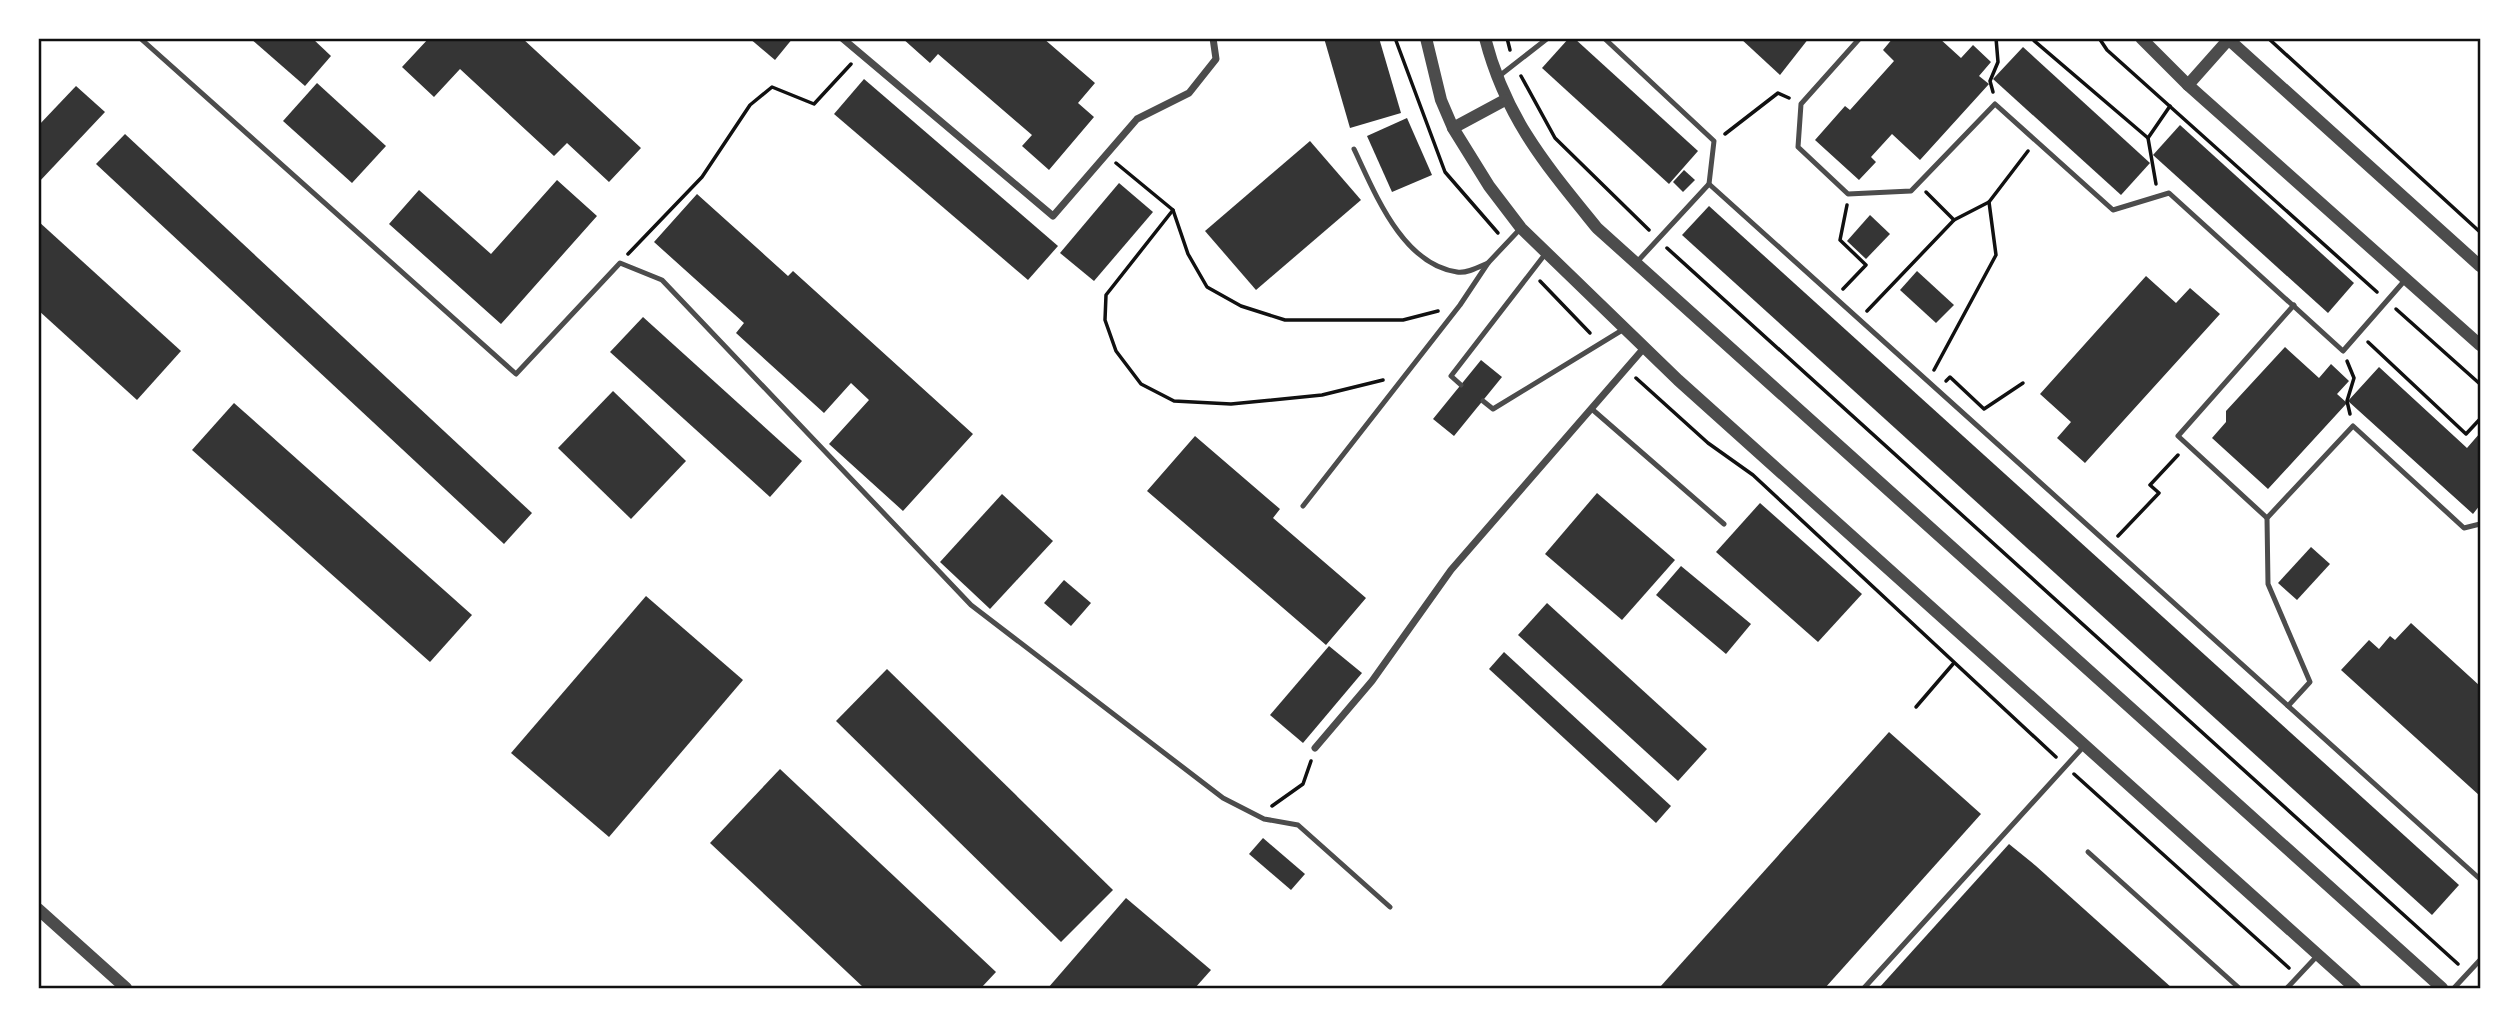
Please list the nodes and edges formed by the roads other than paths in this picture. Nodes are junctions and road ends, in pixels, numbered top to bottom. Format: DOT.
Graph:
graph roads {
  1 [pos="140,38"];
  2 [pos="842,38"];
  3 [pos="858,38"];
  4 [pos="1213,38"];
  5 [pos="1426,38"];
  6 [pos="1485,38"];
  7 [pos="1548,38"];
  8 [pos="1604,38"];
  9 [pos="1860,38"];
  10 [pos="2141,38"];
  11 [pos="2227,39"];
  12 [pos="851,46"];
  13 [pos="1495,79"];
  14 [pos="2188,85"];
  15 [pos="1505,100"];
  16 [pos="1452,128"];
  17 [pos="1354,149"];
  18 [pos="1709,184"];
  19 [pos="1521,228"];
  20 [pos="1546,253"];
  21 [pos="1488,263"];
  22 [pos="1636,263"];
  23 [pos="2480,265"];
  24 [pos="2406,279"];
  25 [pos="2294,305"];
  26 [pos="1624,329"];
  27 [pos="2480,345"];
  28 [pos="1644,348"];
  29 [pos="1461,384"];
  30 [pos="1483,401"];
  31 [pos="1593,410"];
  32 [pos="1303,506"];
  33 [pos="2267,519"];
  34 [pos="1724,524"];
  35 [pos="2480,524"];
  36 [pos="2288,706"];
  37 [pos="2085,745"];
  38 [pos="1315,748"];
  39 [pos="2088,852"];
  40 [pos="2480,879"];
  41 [pos="1390,907"];
  42 [pos="38,909"];
  43 [pos="2318,955"];
  44 [pos="2480,960"];
  45 [pos="126,989"];
  46 [pos="1864,989"];
  47 [pos="2239,989"];
  48 [pos="2287,989"];
  49 [pos="2355,989"];
  50 [pos="2442,989"];
  51 [pos="2454,989"];
  1 -- 41 [label="lane"];
  2 -- 12 [label="street"];
  3 -- 12 [label="lane"];
  4 -- 12 [label="street"];
  5 -- 16 [label="street"];
  6 -- 13 [label="street"];
  7 -- 13 [label="lane"];
  8 -- 18 [label="lane"];
  9 -- 25 [label="lane"];
  10 -- 14 [label="street"];
  11 -- 14 [label="street"];
  11 -- 23 [label="street"];
  13 -- 15 [label="street"];
  14 -- 24 [label="street"];
  15 -- 16 [label="street"];
  15 -- 22 [label="street"];
  16 -- 19 [label="street"];
  17 -- 21 [label="lane"];
  18 -- 22 [label="lane"];
  18 -- 36 [label="lane"];
  19 -- 20 [label="street"];
  19 -- 21 [label="lane"];
  20 -- 26 [label="street"];
  20 -- 29 [label="lane"];
  21 -- 32 [label="lane"];
  22 -- 50 [label="street"];
  24 -- 25 [label="lane"];
  24 -- 27 [label="street"];
  25 -- 33 [label="lane"];
  26 -- 28 [label="street"];
  26 -- 30 [label="lane"];
  28 -- 31 [label="street"];
  28 -- 37 [label="street"];
  31 -- 34 [label="lane"];
  31 -- 38 [label="street"];
  33 -- 35 [label="lane"];
  33 -- 36 [label="lane"];
  36 -- 40 [label="lane"];
  37 -- 43 [label="street"];
  37 -- 46 [label="lane"];
  39 -- 47 [label="lane"];
  42 -- 45 [label="street"];
  43 -- 48 [label="lane"];
  43 -- 49 [label="street"];
  44 -- 51 [label="lane"];
}
